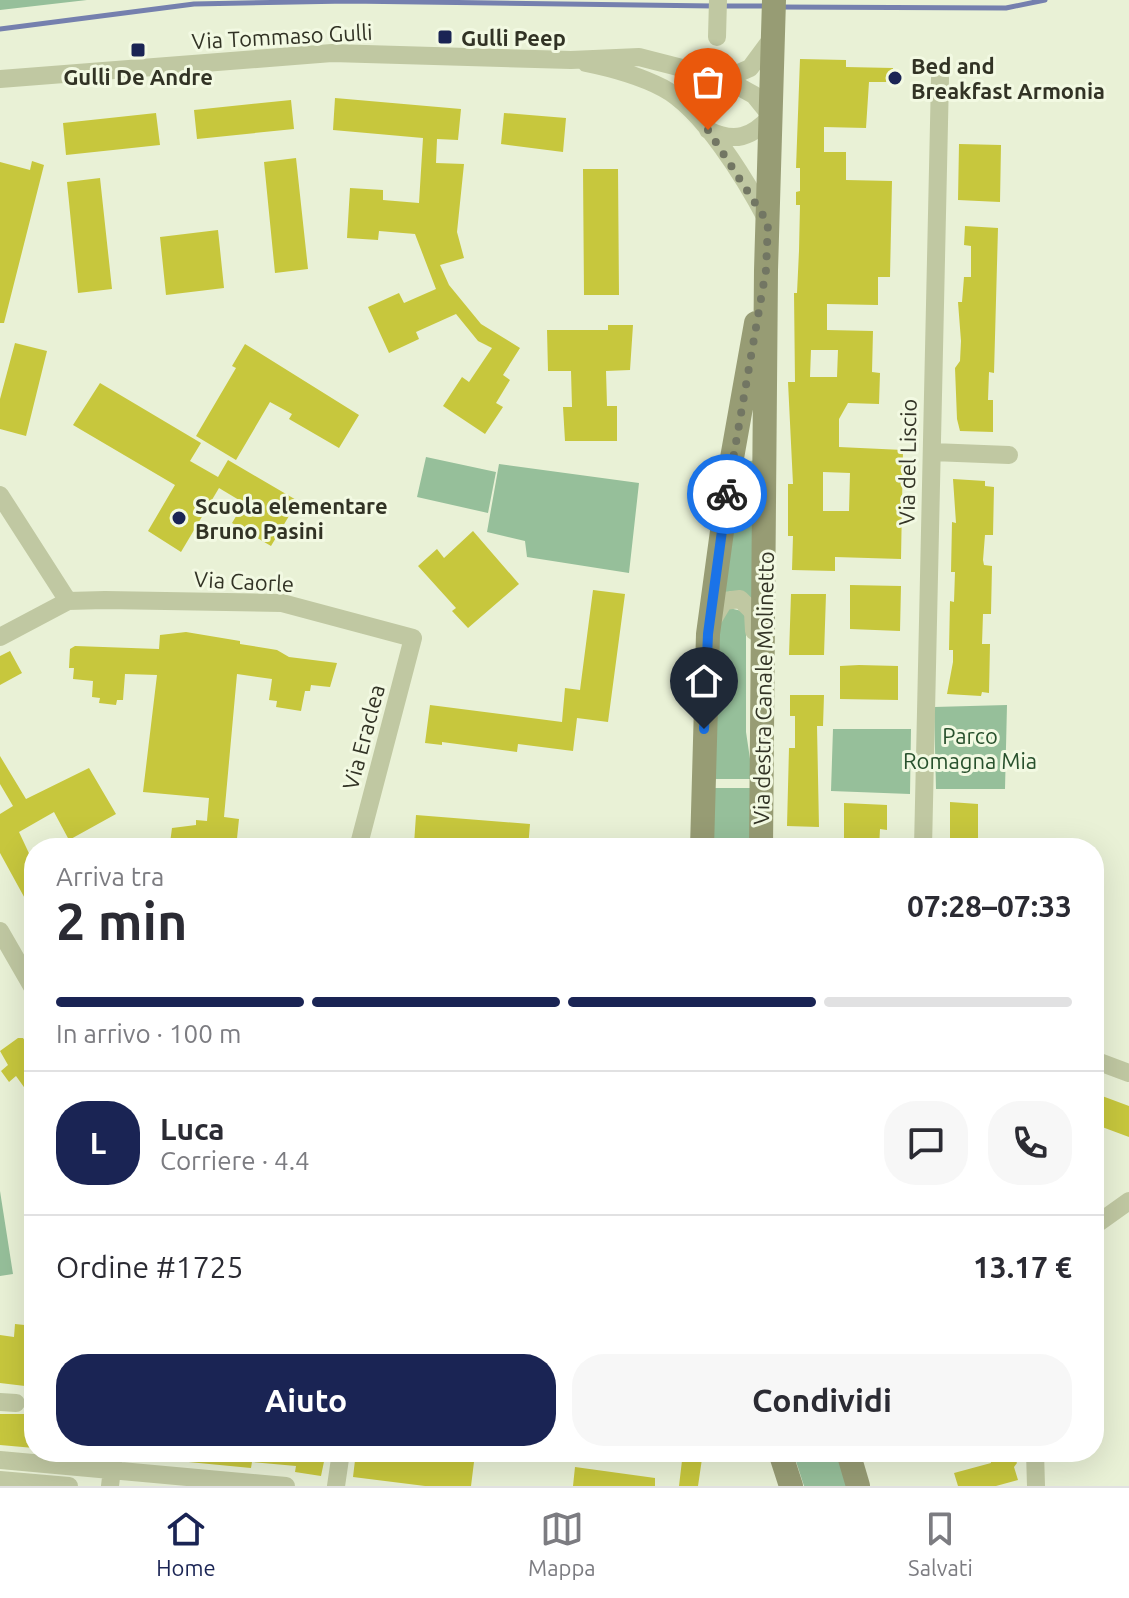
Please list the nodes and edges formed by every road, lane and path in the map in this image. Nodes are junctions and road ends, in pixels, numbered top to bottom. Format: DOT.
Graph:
graph roads {
  1 [pos="718,0"];
  2 [pos="774,0"];
  3 [pos="718,32"];
  4 [pos="773,33"];
  5 [pos="571,60"];
  6 [pos="940,78"];
  7 [pos="725,79"];
  8 [pos="0,82"];
  9 [pos="771,116"];
  10 [pos="708,130"];
  11 [pos="768,223"];
  12 [pos="766,270"];
  13 [pos="932,452"];
  14 [pos="1009,455"];
  15 [pos="0,495"];
  16 [pos="68,601"];
  17 [pos="708,634"];
  18 [pos="0,637"];
  19 [pos="413,638"];
  20 [pos="761,722"];
  21 [pos="361,838"];
  22 [pos="702,838"];
  23 [pos="761,838"];
  24 [pos="923,838"];
  25 [pos="0,931"];
  26 [pos="24,973"];
  27 [pos="1104,1064"];
  28 [pos="1129,1073"];
  29 [pos="1129,1201"];
  30 [pos="1104,1219"];
  31 [pos="0,1460"];
  32 [pos="24,1462"];
  33 [pos="25,1462"];
  34 [pos="340,1462"];
  35 [pos="783,1462"];
  36 [pos="851,1462"];
  37 [pos="1035,1462"];
  38 [pos="112,1469"];
  39 [pos="0,1480"];
  40 [pos="69,1486"];
  41 [pos="286,1486"];
  42 [pos="336,1486"];
  43 [pos="791,1486"];
  44 [pos="858,1486"];
  45 [pos="1036,1486"];
  1 -- 3 [label="street"];
  2 -- 4 [label="street, Via destra Canale Molinetto"];
  4 -- 7 [label="street"];
  4 -- 9 [label="street, Via destra Canale Molinetto"];
  5 -- 7 [label="street, Via Tommaso Gulli"];
  5 -- 8 [label="street, Via Tommaso Gulli"];
  5 -- 10 [label="street, Via Tommaso Gulli"];
  6 -- 13 [label="street, Via del Liscio"];
  7 -- 9 [label="street, Via Tommaso Gulli"];
  9 -- 10 [label="street"];
  9 -- 11 [label="street, Via destra Canale Molinetto"];
  10 -- 11 [label="street, Via Tommaso Gulli"];
  11 -- 12 [label="street, Via destra Canale Molinetto"];
  12 -- 17 [label="street"];
  12 -- 20 [label="street, Via destra Canale Molinetto"];
  13 -- 14 [label="street"];
  13 -- 24 [label="street, Via del Liscio"];
  15 -- 16 [label="street"];
  16 -- 18 [label="street, Via Caorle"];
  16 -- 19 [label="street, Via Caorle"];
  17 -- 20 [label="street"];
  17 -- 22 [label="street"];
  19 -- 21 [label="street, Via Eraclea"];
  20 -- 23 [label="street, Via destra Canale Molinetto"];
  25 -- 26 [label="street"];
  27 -- 28 [label="street"];
  29 -- 30 [label="street"];
  31 -- 32 [label="street"];
  33 -- 38 [label="street"];
  34 -- 42 [label="street"];
  35 -- 43 [label="street"];
  36 -- 44 [label="street"];
  37 -- 45 [label="street"];
  38 -- 41 [label="street"];
  39 -- 40 [label="street"];
}
